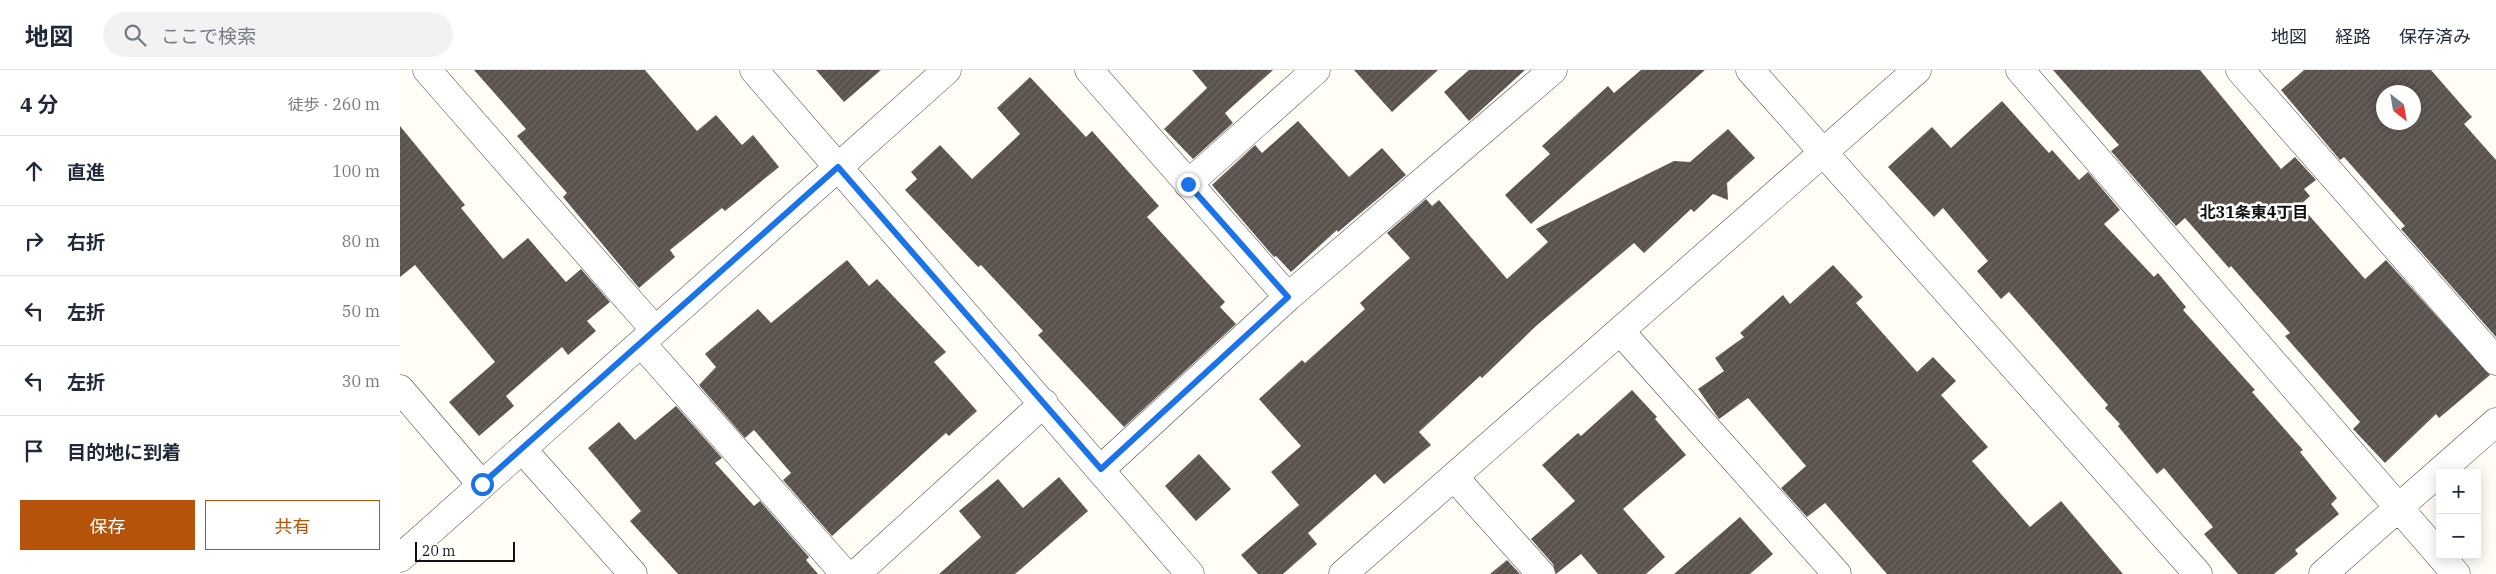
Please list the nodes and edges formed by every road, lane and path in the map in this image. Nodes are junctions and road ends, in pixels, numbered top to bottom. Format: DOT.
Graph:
graph roads {
  1 [pos="427,70"];
  2 [pos="754,70"];
  3 [pos="947,70"];
  4 [pos="1088,70"];
  5 [pos="1316,70"];
  6 [pos="1553,70"];
  7 [pos="1750,70"];
  8 [pos="1917,70"];
  9 [pos="2020,70"];
  10 [pos="2240,70"];
  11 [pos="1822,153"];
  12 [pos="838,167"];
  13 [pos="1188,184"];
  14 [pos="1288,297"];
  15 [pos="1620,331"];
  16 [pos="648,337"];
  17 [pos="2496,361"];
  18 [pos="400,389"];
  19 [pos="1044,403"];
  20 [pos="2496,422"];
  21 [pos="522,449"];
  22 [pos="1101,469"];
  23 [pos="1454,477"];
  24 [pos="482,484"];
  25 [pos="2398,509"];
  26 [pos="400,558"];
  27 [pos="633,574"];
  28 [pos="845,574"];
  29 [pos="856,574"];
  30 [pos="1190,574"];
  31 [pos="1343,574"];
  32 [pos="1541,574"];
  33 [pos="1837,574"];
  34 [pos="2198,574"];
  35 [pos="2323,574"];
  36 [pos="2456,574"];
  1 -- 16 [label="street"];
  2 -- 12 [label="street"];
  3 -- 12 [label="street"];
  4 -- 13 [label="street"];
  5 -- 13 [label="street"];
  6 -- 14 [label="street"];
  7 -- 11 [label="street"];
  8 -- 11 [label="street"];
  9 -- 25 [label="street"];
  10 -- 17 [label="street"];
  11 -- 15 [label="street"];
  11 -- 34 [label="street"];
  12 -- 16 [label="street"];
  12 -- 19 [label="street"];
  13 -- 14 [label="street"];
  14 -- 22 [label="street"];
  15 -- 23 [label="street"];
  15 -- 33 [label="street"];
  16 -- 21 [label="street"];
  16 -- 28 [label="street"];
  18 -- 24 [label="street"];
  19 -- 22 [label="street"];
  19 -- 29 [label="street"];
  20 -- 25 [label="street"];
  21 -- 24 [label="street"];
  21 -- 27 [label="street"];
  22 -- 30 [label="street"];
  23 -- 31 [label="street"];
  23 -- 32 [label="street"];
  24 -- 26 [label="street"];
  25 -- 35 [label="street"];
  25 -- 36 [label="street"];
}
